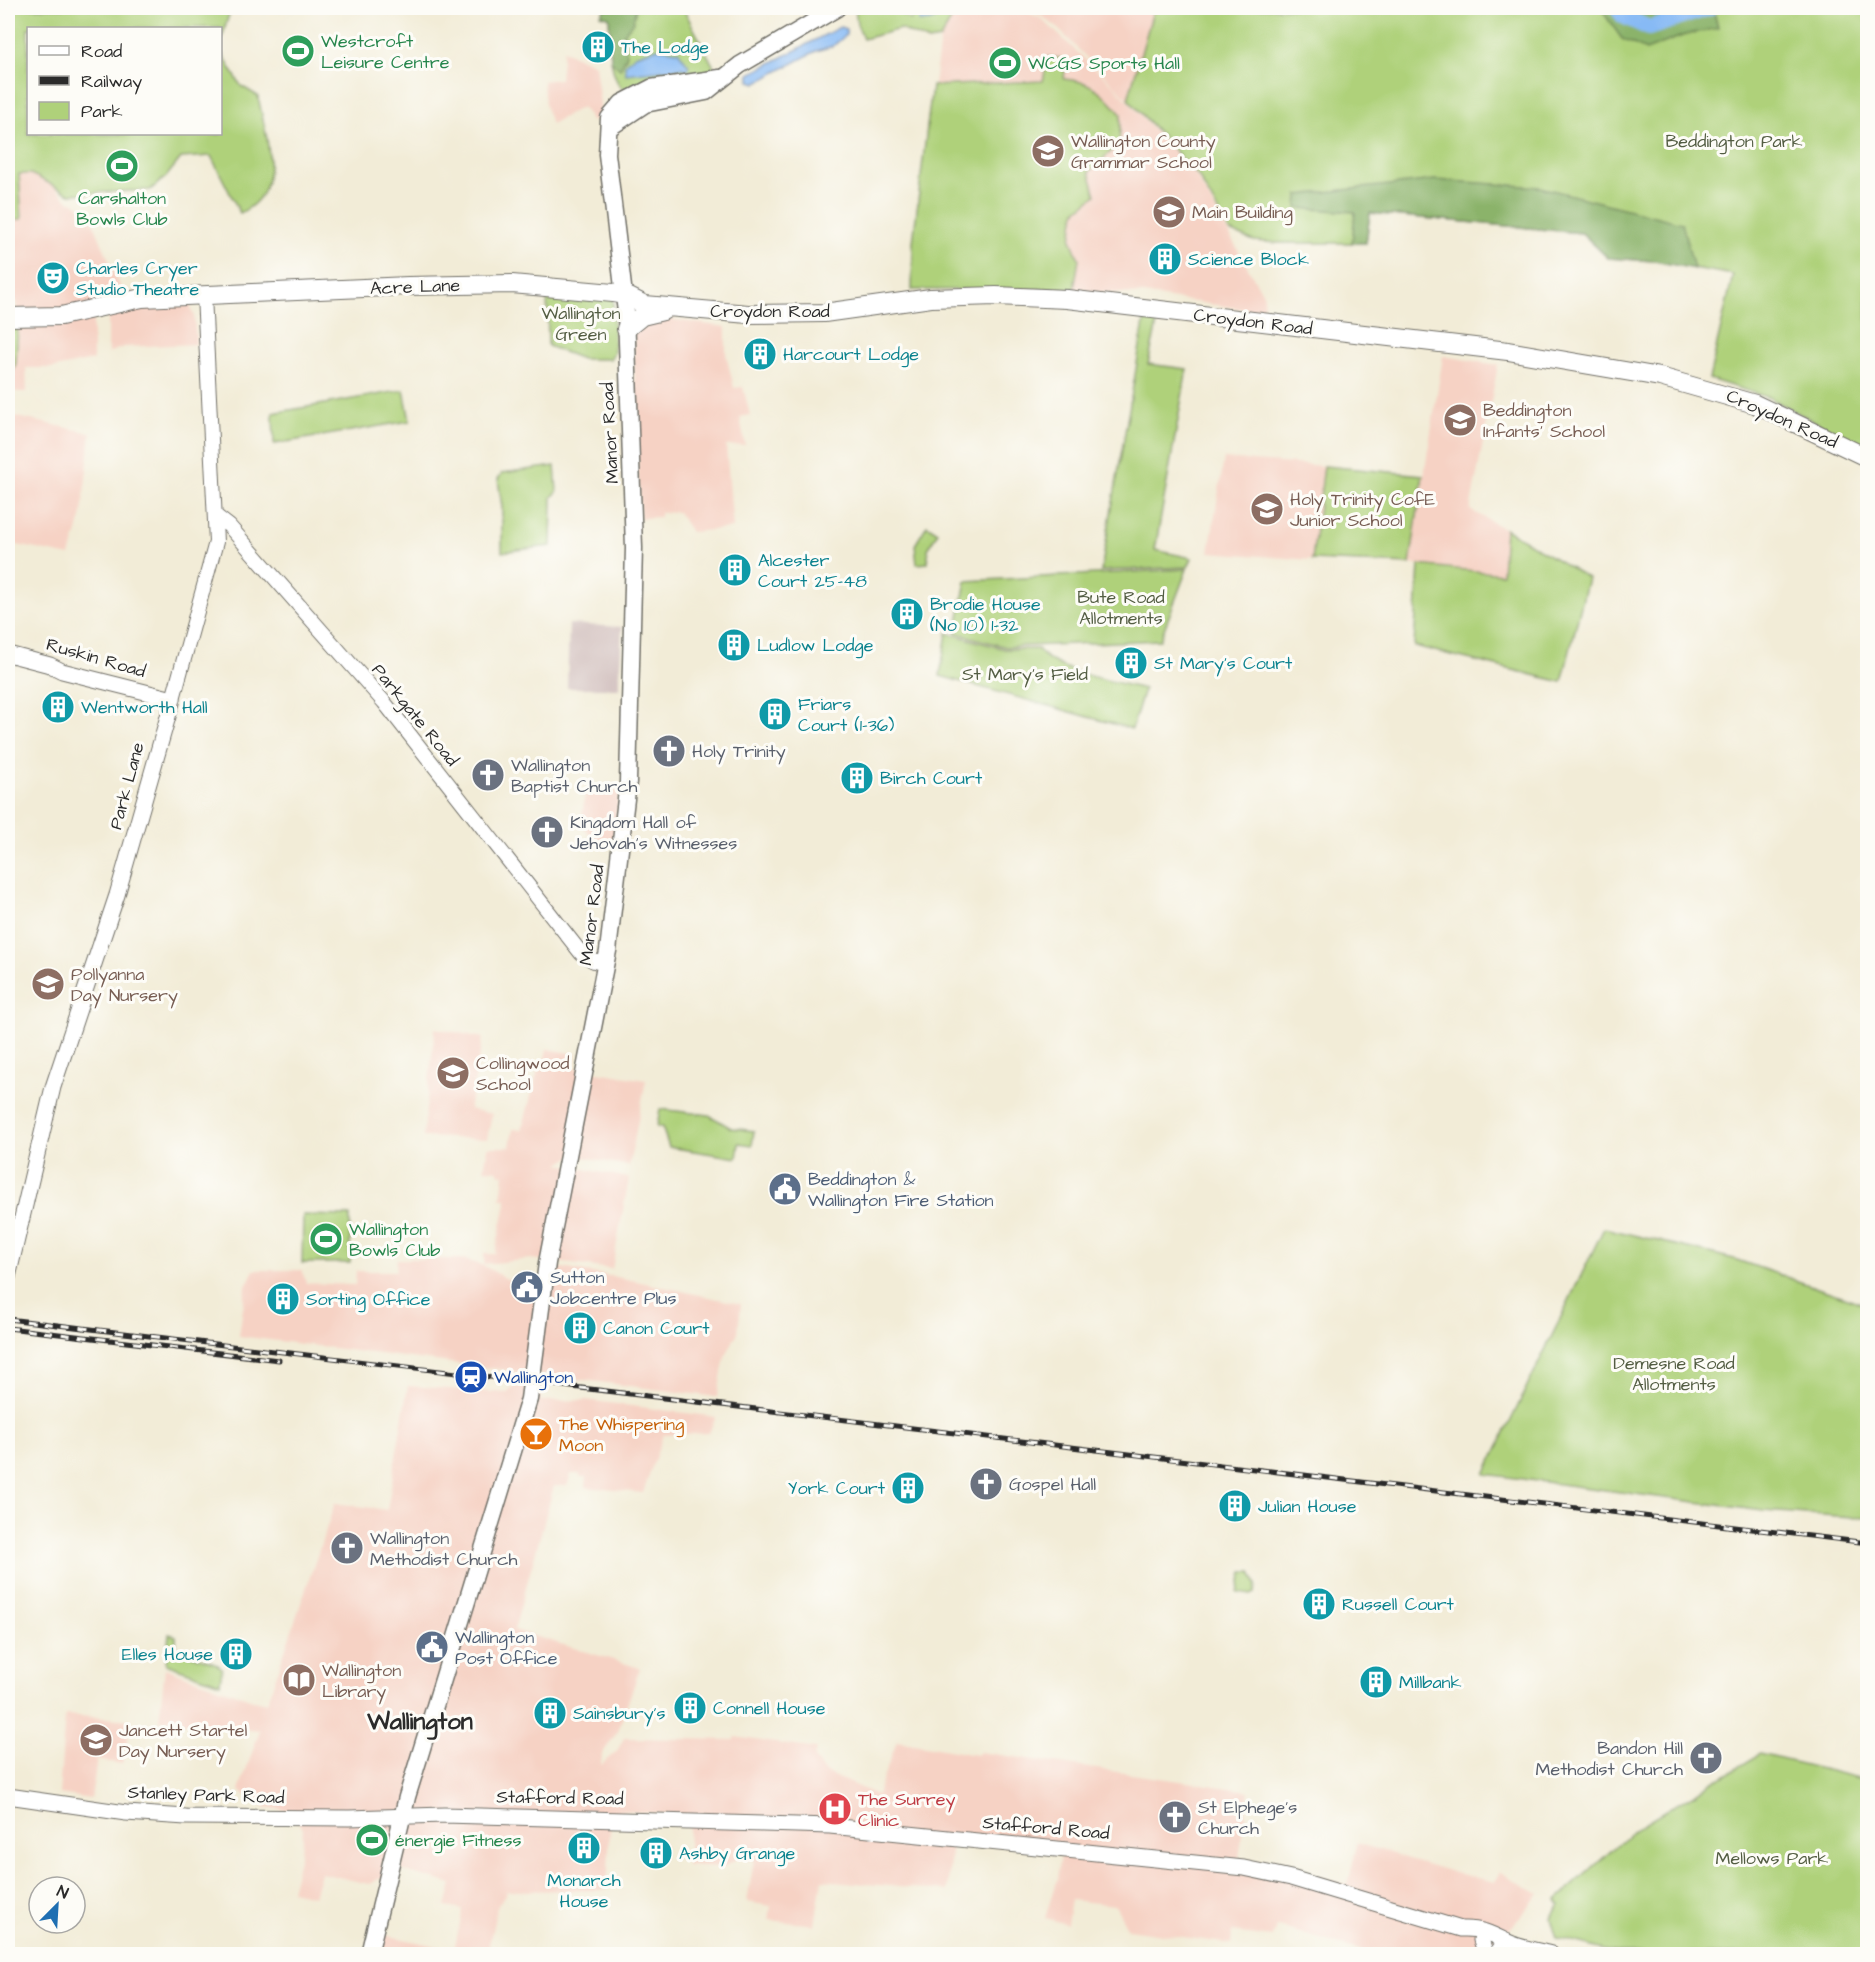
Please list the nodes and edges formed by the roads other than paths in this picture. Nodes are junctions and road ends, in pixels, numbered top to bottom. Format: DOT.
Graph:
graph roads {
  1 [pos="837,8"];
  2 [pos="720,78"];
  3 [pos="609,128"];
  4 [pos="204,295"];
  5 [pos="625,295"];
  6 [pos="670,308"];
  7 [pos="8,317"];
  8 [pos="626,329"];
  9 [pos="1868,458"];
  10 [pos="216,516"];
  11 [pos="8,654"];
  12 [pos="173,699"];
  13 [pos="606,964"];
  14 [pos="8,1277"];
  15 [pos="8,1796"];
  16 [pos="403,1815"];
  17 [pos="1461,1929"];
  18 [pos="1506,1941"];
  19 [pos="1484,1947"];
  20 [pos="369,1954"];
  21 [pos="1496,1954"];
  22 [pos="1551,1954"];
  1 -- 2 [label="main road"];
  2 -- 3 [label="main road"];
  2 -- 3 [label="main road"];
  3 -- 5 [label="main road, Manor Road"];
  4 -- 5 [label="highway, Acre Lane"];
  4 -- 7 [label="highway, Acre Lane"];
  4 -- 10 [label="street, Park Lane"];
  5 -- 6 [label="highway, Croydon Road"];
  5 -- 8 [label="main road, Manor Road"];
  6 -- 8 [label="highway"];
  6 -- 9 [label="highway, Croydon Road"];
  8 -- 13 [label="main road, Manor Road"];
  10 -- 12 [label="street, Park Lane"];
  10 -- 13 [label="street, Parkgate Road"];
  11 -- 12 [label="main road, Ruskin Road"];
  12 -- 14 [label="main road, Park Lane"];
  13 -- 16 [label="main road, Manor Road"];
  15 -- 16 [label="main road, Stanley Park Road"];
  16 -- 17 [label="main road, Stafford Road"];
  16 -- 20 [label="main road, Manor Road"];
  17 -- 18 [label="main road, Stafford Road"];
  17 -- 19 [label="main road, Stafford Road"];
  18 -- 19 [label="main road, Stafford Road"];
  18 -- 21 [label="main road"];
  18 -- 22 [label="main road, Stafford Road"];
}
